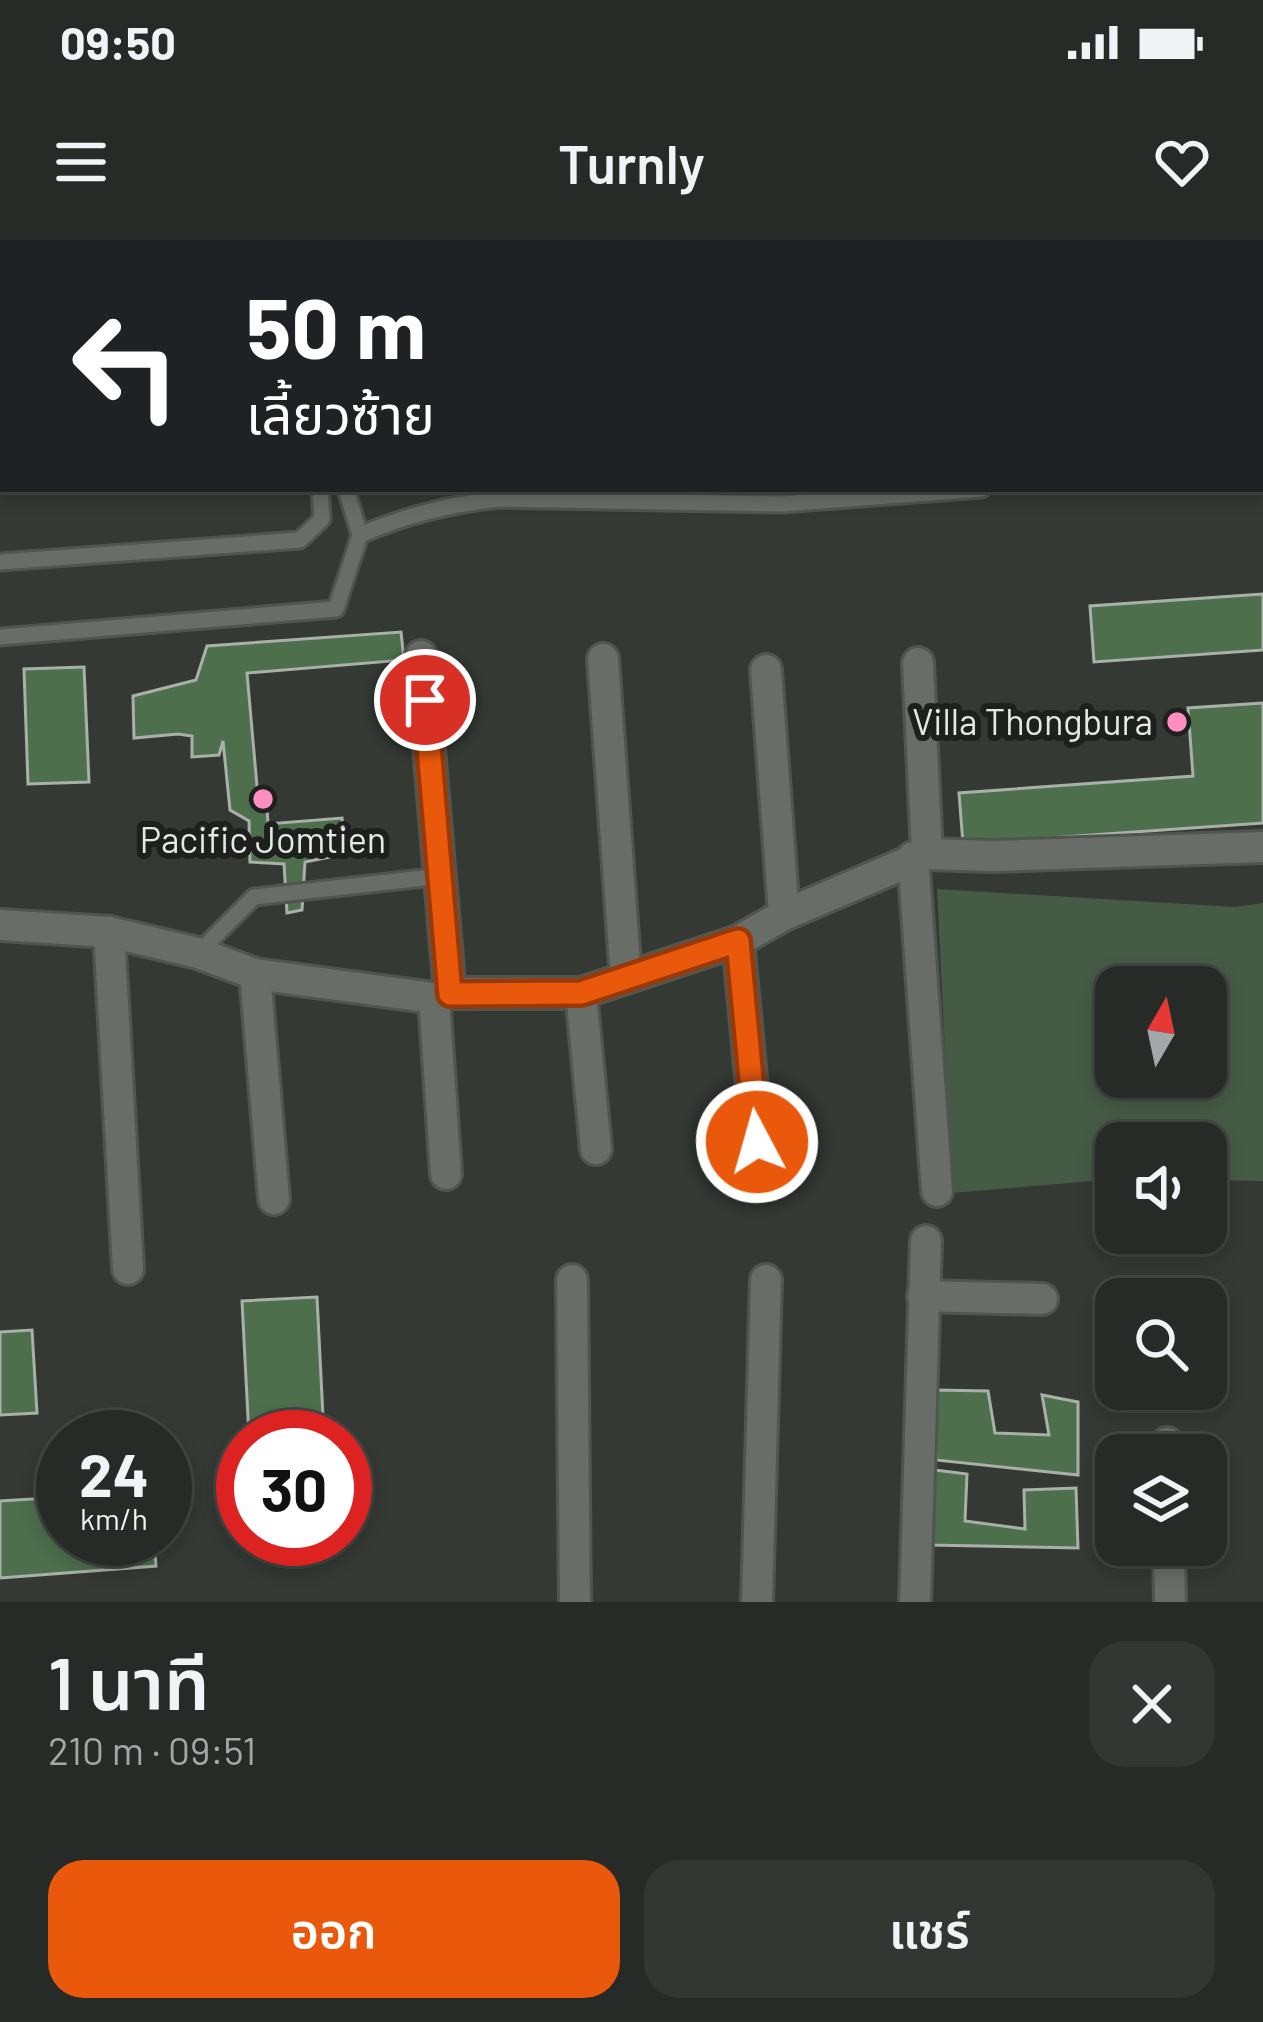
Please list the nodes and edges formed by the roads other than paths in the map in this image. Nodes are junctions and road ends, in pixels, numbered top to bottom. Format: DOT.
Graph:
graph roads {
  1 [pos="320,492"];
  2 [pos="347,492"];
  3 [pos="896,492"];
  4 [pos="782,496"];
  5 [pos="360,535"];
  6 [pos="0,562"];
  7 [pos="0,637"];
  8 [pos="422,656"];
  9 [pos="603,659"];
  10 [pos="918,663"];
  11 [pos="766,670"];
  12 [pos="1263,848"];
  13 [pos="920,855"];
  14 [pos="442,876"];
  15 [pos="784,915"];
  16 [pos="0,926"];
  17 [pos="109,932"];
  18 [pos="738,941"];
  19 [pos="198,953"];
  20 [pos="255,974"];
  21 [pos="626,978"];
  22 [pos="581,993"];
  23 [pos="442,996"];
  24 [pos="596,1149"];
  25 [pos="446,1174"];
  26 [pos="760,1181"];
  27 [pos="937,1191"];
  28 [pos="274,1199"];
  29 [pos="926,1241"];
  30 [pos="128,1268"];
  31 [pos="572,1280"];
  32 [pos="766,1280"];
  33 [pos="923,1296"];
  34 [pos="1042,1299"];
  35 [pos="1169,1566"];
  36 [pos="574,1602"];
  37 [pos="757,1602"];
  38 [pos="915,1602"];
  39 [pos="1170,1602"];
  1 -- 6 [label="lane"];
  2 -- 5 [label="lane"];
  3 -- 4 [label="lane"];
  4 -- 5 [label="lane"];
  5 -- 7 [label="lane"];
  8 -- 14 [label="street"];
  9 -- 21 [label="street"];
  10 -- 13 [label="street"];
  11 -- 15 [label="street"];
  12 -- 13 [label="street"];
  13 -- 15 [label="street"];
  13 -- 27 [label="street"];
  14 -- 19 [label="lane"];
  14 -- 23 [label="street"];
  15 -- 18 [label="street"];
  16 -- 17 [label="street"];
  17 -- 19 [label="street"];
  17 -- 30 [label="street"];
  18 -- 21 [label="street"];
  18 -- 26 [label="street"];
  19 -- 20 [label="street"];
  20 -- 23 [label="street"];
  20 -- 28 [label="street"];
  21 -- 22 [label="street"];
  22 -- 23 [label="street"];
  22 -- 24 [label="street"];
  23 -- 25 [label="street"];
  29 -- 33 [label="street"];
  31 -- 36 [label="street"];
  32 -- 37 [label="street"];
  33 -- 34 [label="street"];
  33 -- 38 [label="street"];
  35 -- 39 [label="street"];
}
